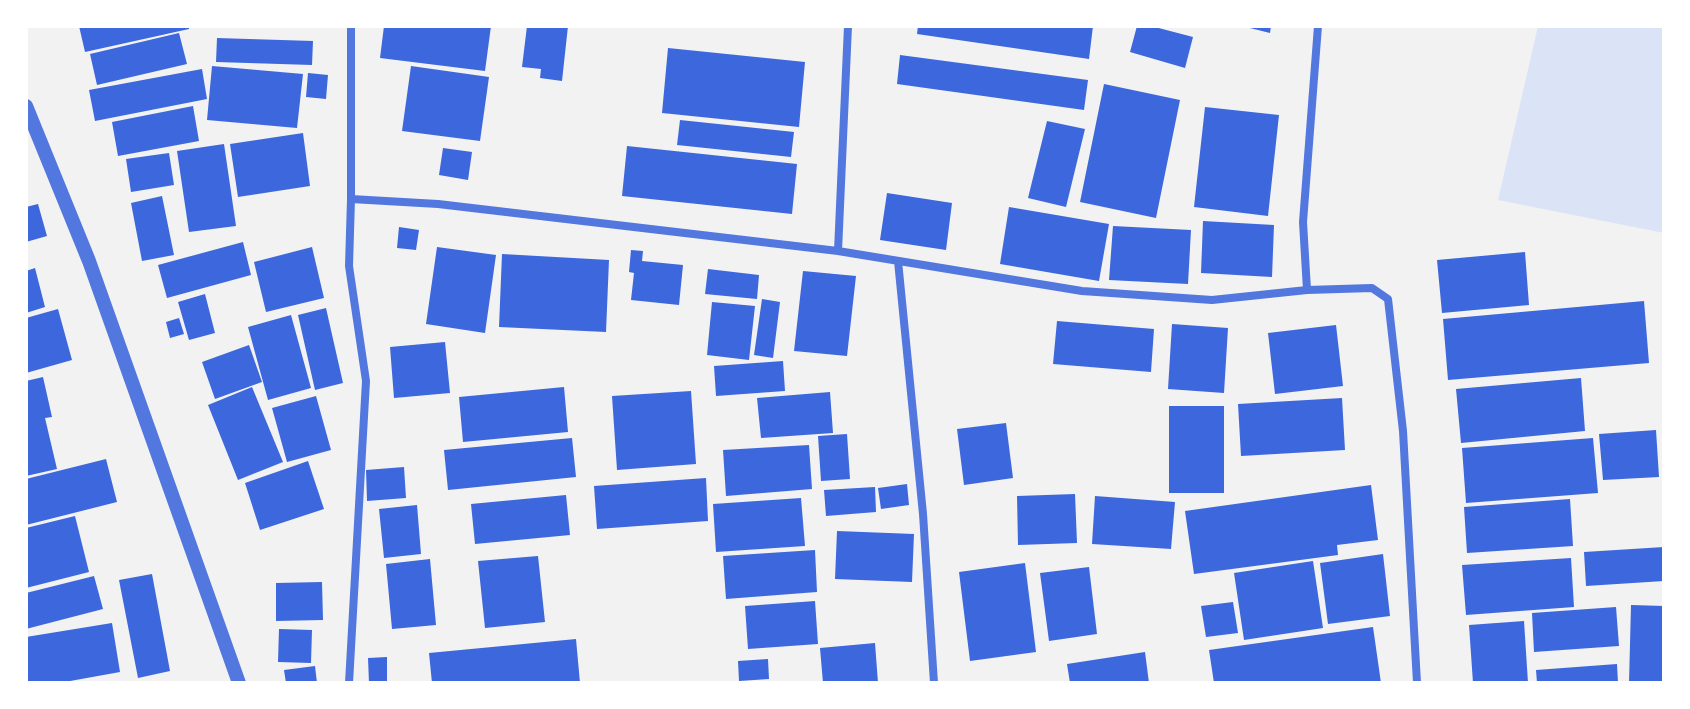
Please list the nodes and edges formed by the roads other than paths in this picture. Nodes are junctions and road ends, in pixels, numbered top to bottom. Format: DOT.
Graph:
graph roads {
  1 [pos="351,26"];
  2 [pos="848,26"];
  3 [pos="1318,26"];
  4 [pos="26,106"];
  5 [pos="351,199"];
  6 [pos="838,251"];
  7 [pos="898,261"];
  8 [pos="1307,290"];
  9 [pos="239,683"];
  10 [pos="349,683"];
  11 [pos="934,683"];
  12 [pos="1417,683"];
  1 -- 5 [label="street"];
  2 -- 6 [label="street"];
  3 -- 8 [label="street"];
  4 -- 9 [label="street"];
  5 -- 6 [label="street"];
  5 -- 10 [label="street"];
  6 -- 7 [label="street"];
  7 -- 8 [label="street"];
  7 -- 11 [label="street"];
  8 -- 12 [label="street"];
}
